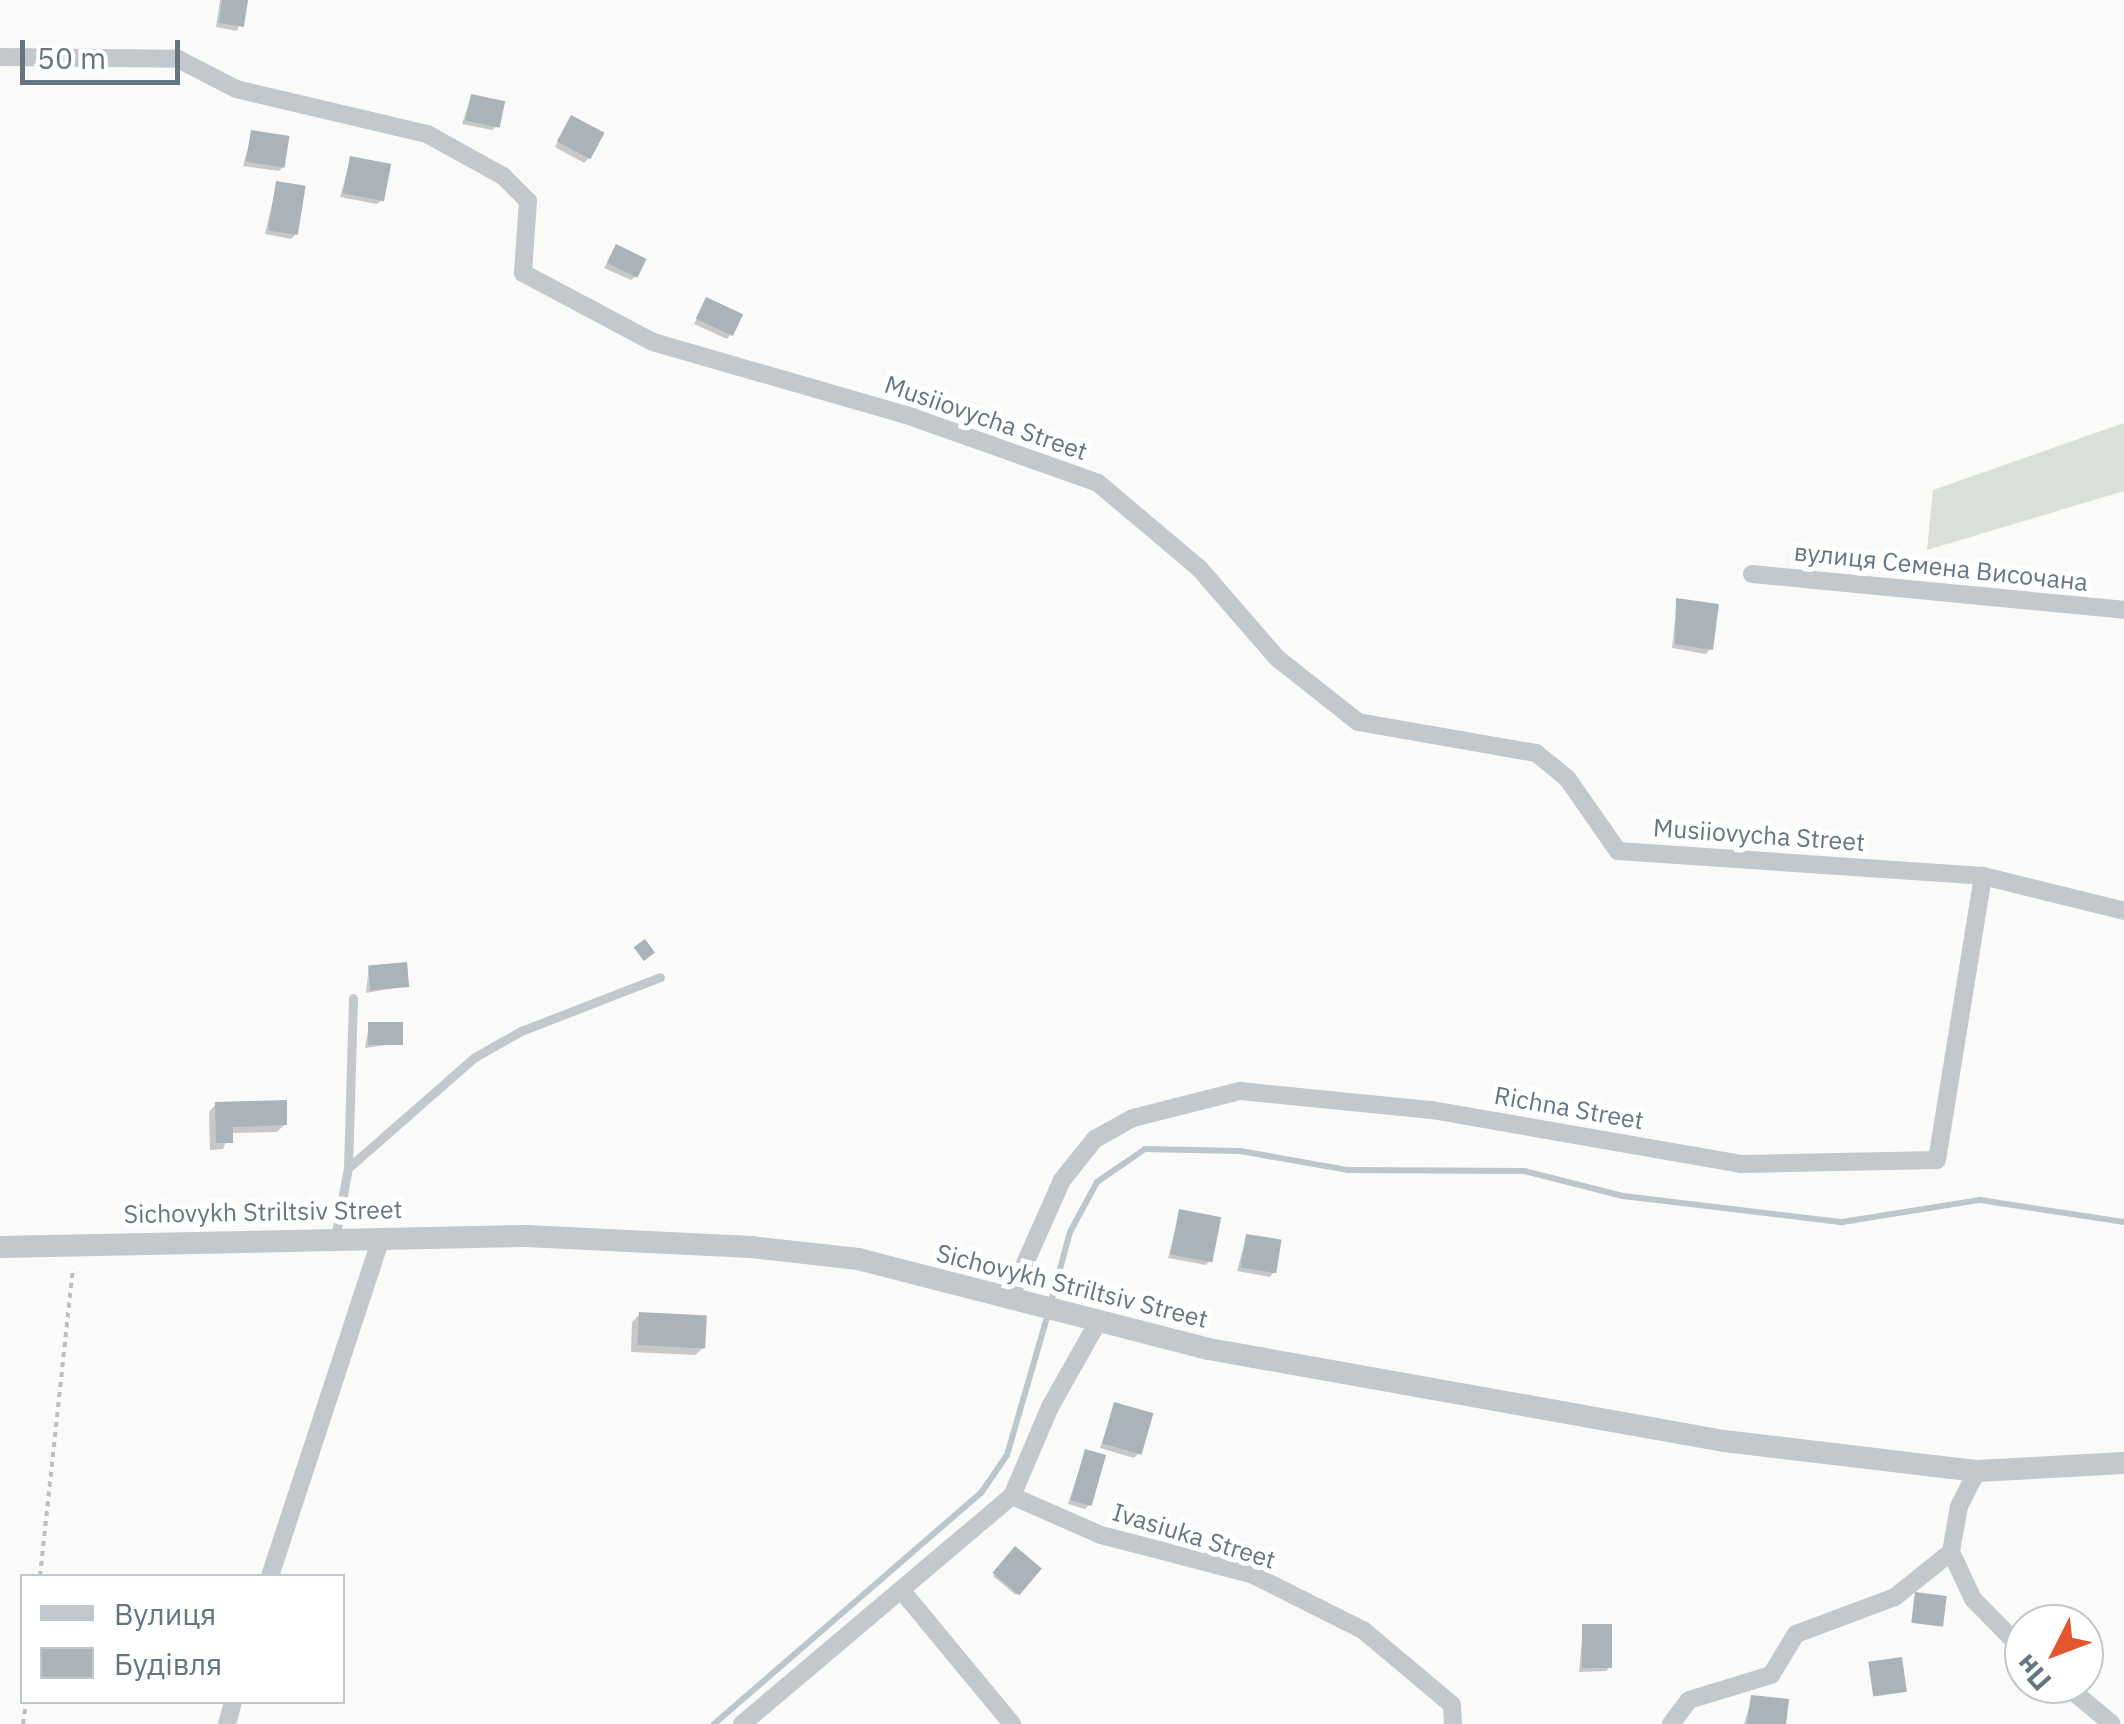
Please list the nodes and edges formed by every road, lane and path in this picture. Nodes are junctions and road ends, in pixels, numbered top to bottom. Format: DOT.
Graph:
graph roads {
  1 [pos="0,56"];
  2 [pos="1752,574"];
  3 [pos="2124,610"];
  4 [pos="1983,876"];
  5 [pos="2124,910"];
  6 [pos="660,977"];
  7 [pos="353,998"];
  8 [pos="348,1168"];
  9 [pos="335,1238"];
  10 [pos="381,1238"];
  11 [pos="76,1243"];
  12 [pos="0,1247"];
  13 [pos="1010,1297"];
  14 [pos="1100,1320"];
  15 [pos="2124,1464"];
  16 [pos="1976,1470"];
  17 [pos="1012,1496"];
  18 [pos="1951,1552"];
  19 [pos="40,1574"];
  20 [pos="271,1574"];
  21 [pos="902,1591"];
  22 [pos="2004,1630"];
  23 [pos="2088,1704"];
  24 [pos="1453,1714"];
  25 [pos="742,1724"];
  26 [pos="1012,1724"];
  27 [pos="1671,1724"];
  28 [pos="2112,1724"];
  1 -- 4 [label="street, Musiiovycha Street"];
  2 -- 3 [label="street, вулиця Семена Височана"];
  4 -- 5 [label="street, Musiiovycha Street"];
  4 -- 13 [label="street, Richna Street"];
  6 -- 8 [label="lane"];
  7 -- 8 [label="lane"];
  8 -- 9 [label="lane"];
  9 -- 10 [label="street, Sichovykh Striltsiv Street"];
  9 -- 11 [label="street, Sichovykh Striltsiv Street"];
  10 -- 13 [label="street, Sichovykh Striltsiv Street"];
  10 -- 20 [label="street"];
  11 -- 12 [label="street, Sichovykh Striltsiv Street"];
  11 -- 19 [label="path"];
  13 -- 14 [label="street, Sichovykh Striltsiv Street"];
  14 -- 16 [label="street, Sichovykh Striltsiv Street"];
  14 -- 17 [label="street"];
  15 -- 16 [label="street, Sichovykh Striltsiv Street"];
  16 -- 18 [label="street"];
  17 -- 21 [label="street"];
  17 -- 24 [label="street, Ivasiuka Street"];
  18 -- 22 [label="street"];
  18 -- 27 [label="street"];
  21 -- 25 [label="street"];
  21 -- 26 [label="street"];
  23 -- 28 [label="street"];
}
